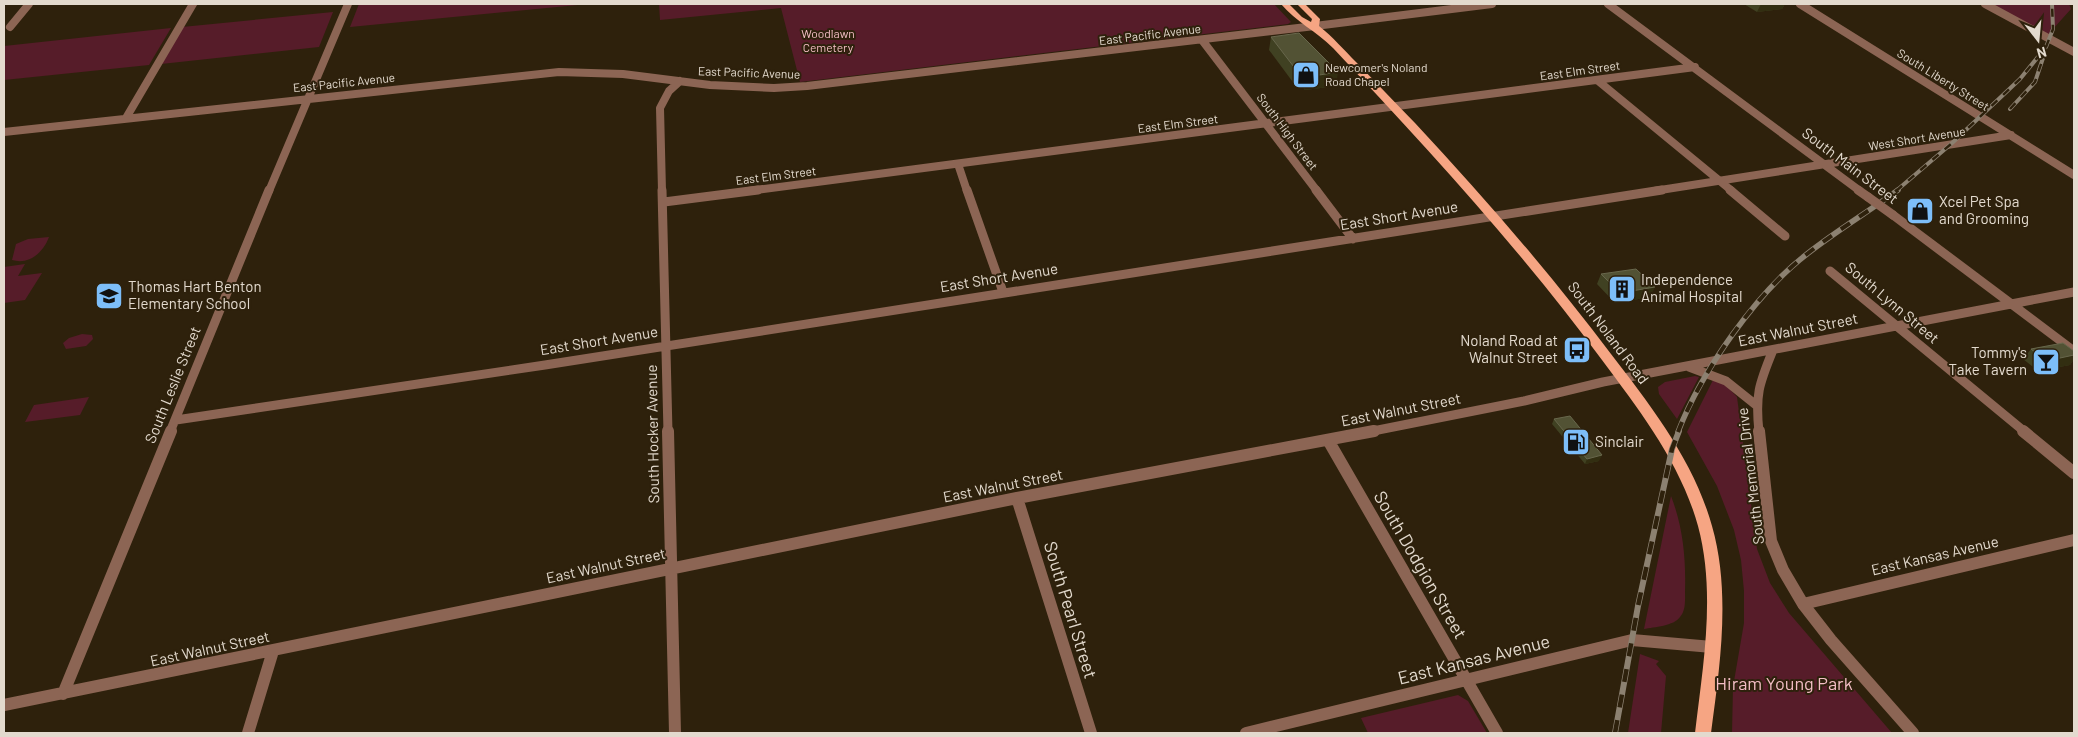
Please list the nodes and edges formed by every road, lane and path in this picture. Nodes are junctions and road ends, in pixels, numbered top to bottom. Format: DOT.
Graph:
graph roads {
  1 [pos="29,4"];
  2 [pos="193,4"];
  3 [pos="348,4"];
  4 [pos="1285,4"];
  5 [pos="1301,4"];
  6 [pos="1492,4"];
  7 [pos="1608,4"];
  8 [pos="1800,4"];
  9 [pos="1985,4"];
  10 [pos="1315,26"];
  11 [pos="10,27"];
  12 [pos="1202,40"];
  13 [pos="2074,52"];
  14 [pos="1695,67"];
  15 [pos="1597,80"];
  16 [pos="680,81"];
  17 [pos="308,98"];
  18 [pos="1394,108"];
  19 [pos="126,118"];
  20 [pos="1266,124"];
  21 [pos="4,132"];
  22 [pos="2011,135"];
  23 [pos="958,164"];
  24 [pos="1827,166"];
  25 [pos="2074,176"];
  26 [pos="1721,182"];
  27 [pos="664,202"];
  28 [pos="1494,216"];
  29 [pos="1785,236"];
  30 [pos="1353,239"];
  31 [pos="1830,271"];
  32 [pos="1003,292"];
  33 [pos="2074,292"];
  34 [pos="2010,303"];
  35 [pos="1896,326"];
  36 [pos="666,345"];
  37 [pos="1773,350"];
  38 [pos="2074,351"];
  39 [pos="1686,366"];
  40 [pos="1622,378"];
  41 [pos="1756,405"];
  42 [pos="176,420"];
  43 [pos="1328,440"];
  44 [pos="2074,473"];
  45 [pos="1017,498"];
  46 [pos="2074,540"];
  47 [pos="671,568"];
  48 [pos="1803,604"];
  49 [pos="1712,647"];
  50 [pos="273,651"];
  51 [pos="1466,681"];
  52 [pos="62,694"];
  53 [pos="4,705"];
  54 [pos="248,733"];
  55 [pos="676,733"];
  56 [pos="1090,733"];
  57 [pos="1246,733"];
  58 [pos="1497,733"];
  59 [pos="1702,733"];
  60 [pos="1913,733"];
  1 -- 11 [label="street"];
  2 -- 19 [label="street"];
  3 -- 17 [label="street, South Leslie Street"];
  4 -- 10 [label="main road, South Noland Road"];
  5 -- 10 [label="main road, South Noland Road"];
  6 -- 10 [label="street, East Pacific Avenue"];
  7 -- 14 [label="street, South Main Street"];
  8 -- 22 [label="street, South Liberty Street"];
  9 -- 13 [label="street"];
  10 -- 12 [label="street, East Pacific Avenue"];
  10 -- 18 [label="main road, South Noland Road"];
  12 -- 16 [label="street, East Pacific Avenue"];
  12 -- 20 [label="street, South High Street"];
  14 -- 15 [label="street, East Elm Street"];
  14 -- 24 [label="street, South Main Street"];
  15 -- 18 [label="street, East Elm Street"];
  15 -- 26 [label="street"];
  16 -- 17 [label="street, East Pacific Avenue"];
  16 -- 27 [label="street, South Hocker Avenue"];
  17 -- 19 [label="street, East Pacific Avenue"];
  17 -- 42 [label="street, South Leslie Street"];
  18 -- 20 [label="street, East Elm Street"];
  18 -- 28 [label="main road, South Noland Road"];
  19 -- 21 [label="street, East Pacific Avenue"];
  20 -- 23 [label="street, East Elm Street"];
  20 -- 30 [label="street, South High Street"];
  22 -- 24 [label="street, West Short Avenue"];
  22 -- 25 [label="street, South Liberty Street"];
  23 -- 27 [label="street, East Elm Street"];
  23 -- 32 [label="street"];
  24 -- 26 [label="street, East Short Avenue"];
  24 -- 34 [label="street, South Main Street, bridge"];
  26 -- 28 [label="street, East Short Avenue"];
  26 -- 29 [label="street"];
  27 -- 36 [label="street, South Hocker Avenue"];
  28 -- 30 [label="street, East Short Avenue"];
  28 -- 40 [label="main road, South Noland Road"];
  30 -- 32 [label="street, East Short Avenue"];
  31 -- 35 [label="street, South Lynn Street"];
  32 -- 36 [label="street, East Short Avenue"];
  33 -- 34 [label="street, East Walnut Street"];
  34 -- 35 [label="street, East Walnut Street"];
  34 -- 38 [label="street, South Main Street"];
  35 -- 37 [label="street, East Walnut Street"];
  35 -- 44 [label="street, South Lynn Street"];
  36 -- 42 [label="street, East Short Avenue"];
  36 -- 47 [label="street, South Hocker Avenue"];
  37 -- 39 [label="street, East Walnut Street"];
  37 -- 41 [label="street, South Memorial Drive"];
  39 -- 40 [label="street, East Walnut Street"];
  39 -- 41 [label="street"];
  40 -- 43 [label="street, East Walnut Street"];
  40 -- 49 [label="main road, South Noland Road"];
  41 -- 48 [label="street, South Memorial Drive"];
  42 -- 52 [label="street, South Leslie Street"];
  43 -- 45 [label="street, East Walnut Street"];
  43 -- 51 [label="street, South Dodgion Street"];
  45 -- 47 [label="street, East Walnut Street"];
  45 -- 56 [label="street, South Pearl Street"];
  46 -- 48 [label="street, East Kansas Avenue"];
  47 -- 50 [label="street, East Walnut Street"];
  47 -- 55 [label="street, South Hocker Avenue"];
  48 -- 60 [label="street, South Memorial Drive"];
  49 -- 51 [label="street, East Kansas Avenue"];
  49 -- 59 [label="main road, South Noland Road"];
  50 -- 52 [label="street, East Walnut Street"];
  50 -- 54 [label="street"];
  51 -- 57 [label="street, East Kansas Avenue"];
  51 -- 58 [label="street, South Dodgion Street"];
  52 -- 53 [label="street, East Walnut Street"];
}
